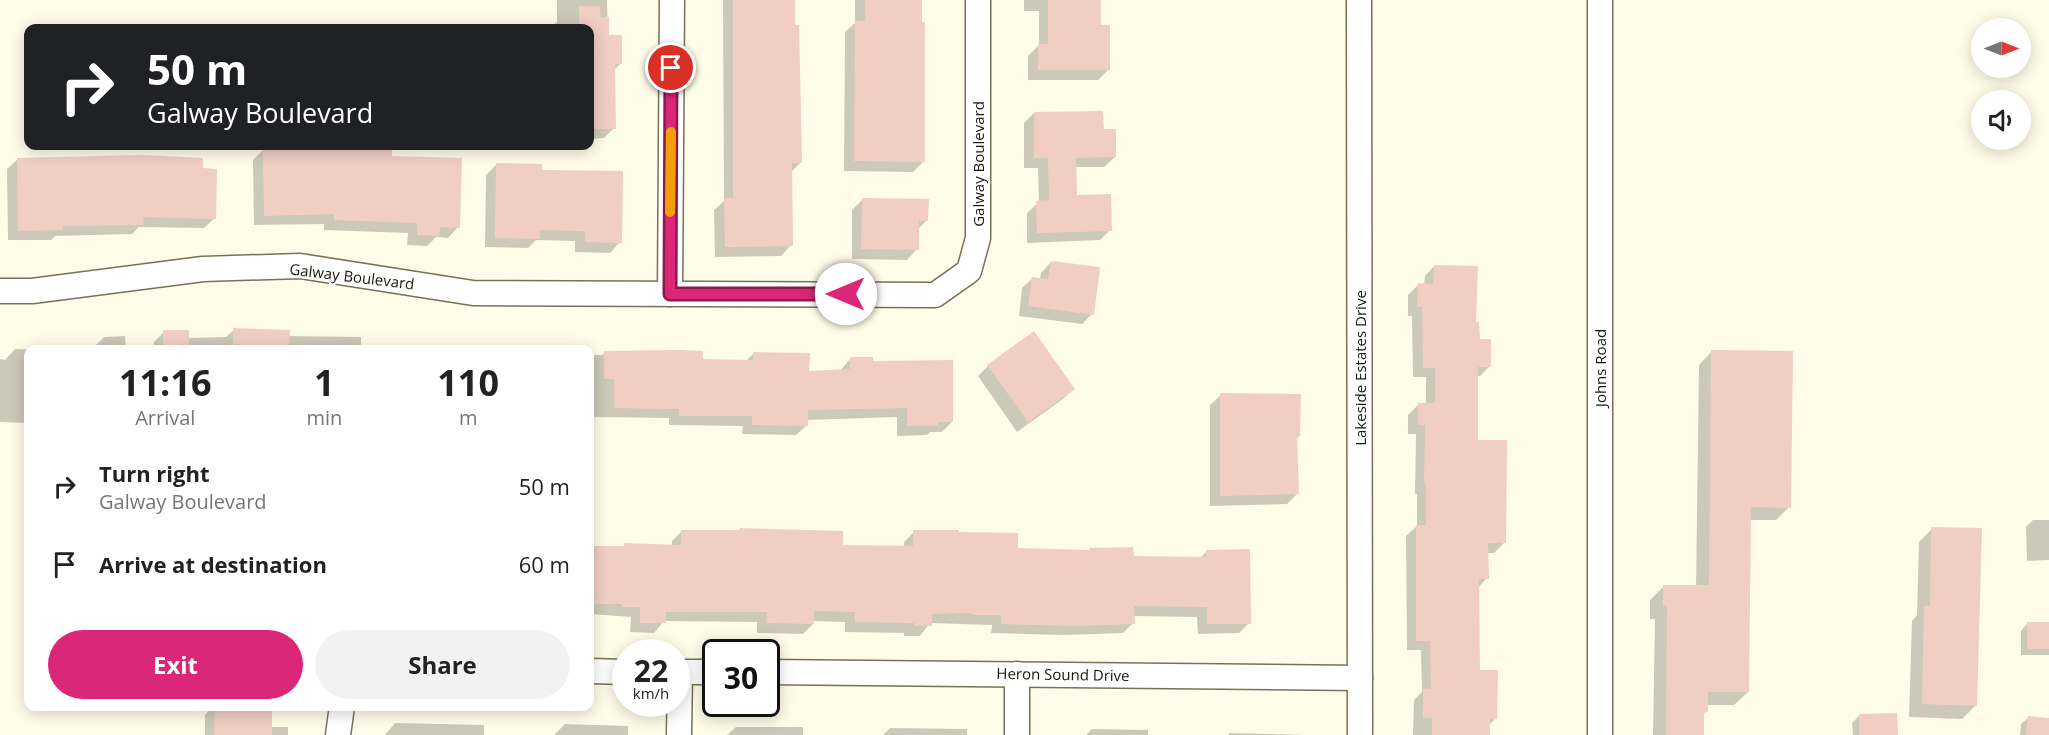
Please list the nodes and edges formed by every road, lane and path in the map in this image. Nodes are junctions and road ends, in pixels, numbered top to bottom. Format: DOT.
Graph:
graph roads {
  1 [pos="672,0"];
  2 [pos="978,0"];
  3 [pos="1359,0"];
  4 [pos="1600,0"];
  5 [pos="0,291"];
  6 [pos="670,294"];
  7 [pos="594,671"];
  8 [pos="612,672"];
  9 [pos="780,672"];
  10 [pos="1017,674"];
  11 [pos="1360,678"];
  12 [pos="341,711"];
  13 [pos="679,717"];
  14 [pos="338,735"];
  15 [pos="679,735"];
  16 [pos="1017,735"];
  17 [pos="1360,735"];
  18 [pos="1600,735"];
  1 -- 6 [label="street"];
  2 -- 6 [label="street, Galway Boulevard"];
  3 -- 11 [label="street, Lakeside Estates Drive"];
  4 -- 18 [label="street, Johns Road"];
  5 -- 6 [label="street, Galway Boulevard"];
  7 -- 8 [label="street"];
  9 -- 10 [label="street, Heron Sound Drive"];
  10 -- 11 [label="street, Heron Sound Drive"];
  10 -- 16 [label="street"];
  11 -- 17 [label="street, Lakeside Estates Drive"];
  12 -- 14 [label="street"];
  13 -- 15 [label="street"];
}
